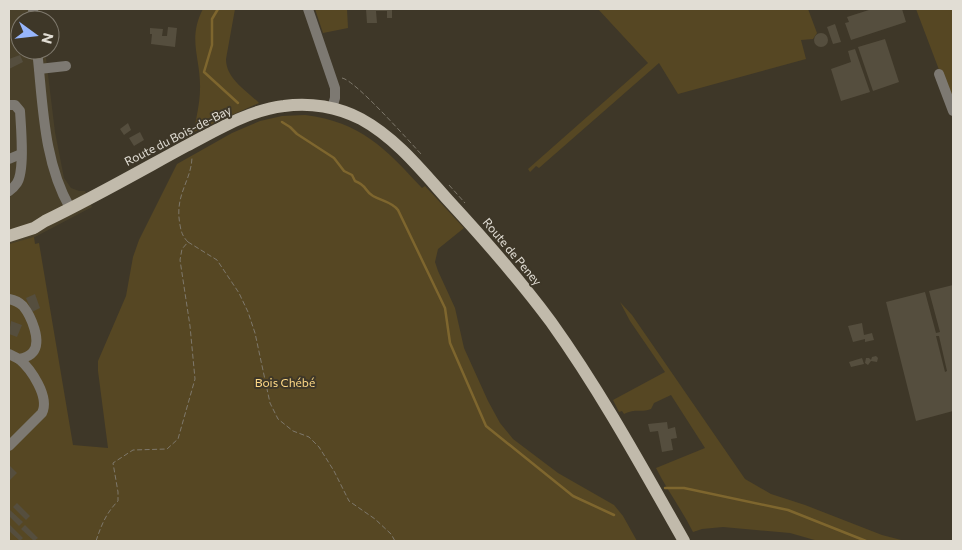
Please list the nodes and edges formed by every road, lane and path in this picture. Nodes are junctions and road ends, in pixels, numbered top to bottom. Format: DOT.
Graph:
graph roads {
  1 [pos="308,9"];
  2 [pos="39,60"];
  3 [pos="66,66"];
  4 [pos="40,69"];
  5 [pos="939,74"];
  6 [pos="332,81"];
  7 [pos="352,83"];
  8 [pos="9,105"];
  9 [pos="332,108"];
  10 [pos="953,111"];
  11 [pos="21,154"];
  12 [pos="192,155"];
  13 [pos="9,159"];
  14 [pos="9,192"];
  15 [pos="70,208"];
  16 [pos="46,221"];
  17 [pos="9,227"];
  18 [pos="9,236"];
  19 [pos="188,242"];
  20 [pos="9,299"];
  21 [pos="33,352"];
  22 [pos="9,354"];
  23 [pos="19,359"];
  24 [pos="33,374"];
  25 [pos="9,446"];
  26 [pos="96,541"];
  27 [pos="395,541"];
  28 [pos="684,541"];
  1 -- 6 [label="street"];
  2 -- 4 [label="street"];
  3 -- 4 [label="street"];
  4 -- 15 [label="street"];
  5 -- 10 [label="street"];
  6 -- 7 [label="path"];
  6 -- 9 [label="street"];
  8 -- 11 [label="street"];
  9 -- 15 [label="main road, Route du Bois-de-Bay"];
  9 -- 28 [label="main road, Route de Peney"];
  11 -- 13 [label="street"];
  11 -- 14 [label="street"];
  12 -- 19 [label="path"];
  15 -- 16 [label="main road, Route du Bois-de-Bay"];
  16 -- 17 [label="main road, Route du Bois-de-Bay"];
  16 -- 18 [label="main road, Route du Bois-de-Bay"];
  19 -- 26 [label="path"];
  19 -- 27 [label="path"];
  20 -- 21 [label="street"];
  21 -- 23 [label="street"];
  21 -- 24 [label="street"];
  22 -- 23 [label="street"];
  23 -- 24 [label="street"];
  24 -- 25 [label="street"];
}
